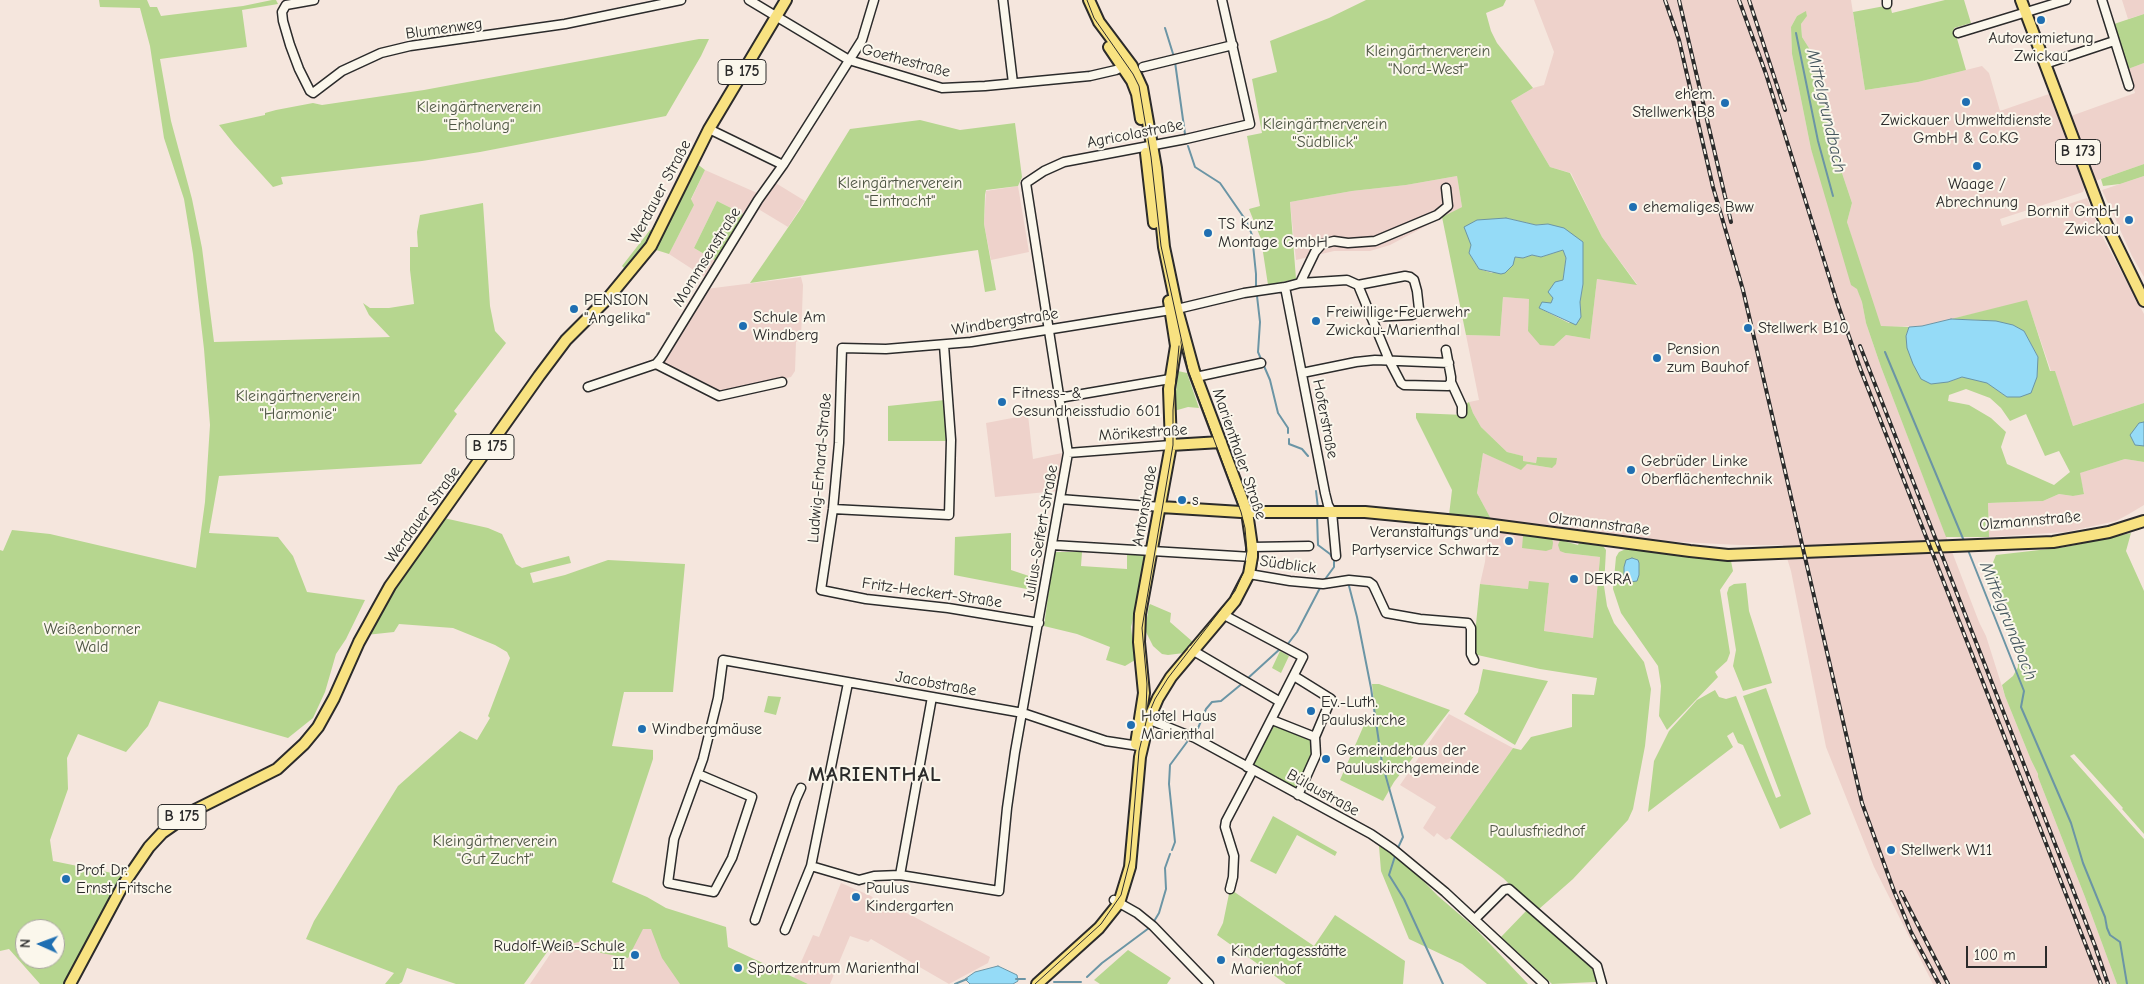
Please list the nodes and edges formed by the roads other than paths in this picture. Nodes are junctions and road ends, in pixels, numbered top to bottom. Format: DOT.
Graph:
graph roads {
  1 [pos="314,0"];
  2 [pos="681,0"];
  3 [pos="749,0"];
  4 [pos="786,0"];
  5 [pos="874,0"];
  6 [pos="1003,0"];
  7 [pos="1082,0"];
  8 [pos="1089,0"];
  9 [pos="2021,0"];
  10 [pos="2066,0"];
  11 [pos="2102,0"];
  12 [pos="1225,1"];
  13 [pos="2025,12"];
  14 [pos="776,16"];
  15 [pos="1958,33"];
  16 [pos="2114,41"];
  17 [pos="1233,45"];
  18 [pos="849,60"];
  19 [pos="2045,64"];
  20 [pos="1126,65"];
  21 [pos="1143,67"];
  22 [pos="1012,83"];
  23 [pos="2129,86"];
  24 [pos="709,129"];
  25 [pos="1148,146"];
  26 [pos="783,165"];
  27 [pos="1028,180"];
  28 [pos="1446,188"];
  29 [pos="1300,283"];
  30 [pos="1358,285"];
  31 [pos="1285,288"];
  32 [pos="2144,301"];
  33 [pos="1174,309"];
  34 [pos="1371,317"];
  35 [pos="1049,329"];
  36 [pos="944,345"];
  37 [pos="842,348"];
  38 [pos="1446,350"];
  39 [pos="1389,360"];
  40 [pos="1261,363"];
  41 [pos="1448,363"];
  42 [pos="656,364"];
  43 [pos="1302,373"];
  44 [pos="1196,377"];
  45 [pos="1170,379"];
  46 [pos="782,382"];
  47 [pos="1451,382"];
  48 [pos="588,387"];
  49 [pos="1059,398"];
  50 [pos="1462,413"];
  51 [pos="1221,442"];
  52 [pos="1171,445"];
  53 [pos="1068,453"];
  54 [pos="1060,499"];
  55 [pos="1160,507"];
  56 [pos="833,509"];
  57 [pos="1247,512"];
  58 [pos="1328,513"];
  59 [pos="2144,514"];
  60 [pos="2144,521"];
  61 [pos="1966,544"];
  62 [pos="1052,545"];
  63 [pos="1309,546"];
  64 [pos="1152,551"];
  65 [pos="1252,552"];
  66 [pos="1336,556"];
  67 [pos="1249,574"];
  68 [pos="822,590"];
  69 [pos="1224,615"];
  70 [pos="1039,623"];
  71 [pos="1192,650"];
  72 [pos="1474,660"];
  73 [pos="1294,676"];
  74 [pos="848,683"];
  75 [pos="1144,693"];
  76 [pos="932,697"];
  77 [pos="1158,698"];
  78 [pos="1276,700"];
  79 [pos="1023,714"];
  80 [pos="1144,714"];
  81 [pos="1272,720"];
  82 [pos="1316,737"];
  83 [pos="1138,746"];
  84 [pos="1250,768"];
  85 [pos="698,774"];
  86 [pos="801,788"];
  87 [pos="1298,794"];
  88 [pos="811,866"];
  89 [pos="900,875"];
  90 [pos="1230,889"];
  91 [pos="1116,902"];
  92 [pos="1475,919"];
  93 [pos="756,920"];
  94 [pos="786,930"];
  95 [pos="70,984"];
  96 [pos="1029,984"];
  97 [pos="1037,984"];
  98 [pos="1209,984"];
  99 [pos="1544,984"];
  100 [pos="1602,984"];
  1 -- 2 [label="street, Blumenweg"];
  3 -- 14 [label="street, Goethestraße"];
  4 -- 14 [label="main road, Werdauer Straße / B 175"];
  5 -- 18 [label="street, Mommsenstraße"];
  6 -- 22 [label="street"];
  7 -- 20 [label="main road, Marienthaler Straße"];
  8 -- 20 [label="main road, Marienthaler Straße"];
  9 -- 13 [label="main road, B 173"];
  10 -- 13 [label="street"];
  11 -- 16 [label="street"];
  12 -- 17 [label="street"];
  13 -- 15 [label="street"];
  13 -- 19 [label="main road, B 173"];
  14 -- 18 [label="street, Goethestraße"];
  14 -- 24 [label="main road, Werdauer Straße / B 175"];
  16 -- 19 [label="street"];
  16 -- 23 [label="street"];
  17 -- 21 [label="street"];
  17 -- 25 [label="street, Agricolastraße"];
  18 -- 22 [label="street, Goethestraße"];
  18 -- 26 [label="street, Mommsenstraße"];
  19 -- 32 [label="main road, B 173"];
  20 -- 22 [label="street, Goethestraße"];
  20 -- 25 [label="main road, Marienthaler Straße"];
  24 -- 26 [label="street"];
  24 -- 95 [label="main road, Werdauer Straße / B 175"];
  25 -- 27 [label="street, Agricolastraße"];
  25 -- 33 [label="main road, Marienthaler Straße"];
  26 -- 42 [label="street, Mommsenstraße"];
  27 -- 35 [label="street, Julius-Seifert-Straße"];
  28 -- 29 [label="street"];
  29 -- 30 [label="street, Windbergstraße"];
  29 -- 31 [label="street, Windbergstraße"];
  30 -- 34 [label="street"];
  30 -- 34 [label="street"];
  31 -- 33 [label="street, Windbergstraße"];
  31 -- 43 [label="street, Hoferstraße"];
  33 -- 35 [label="street, Windbergstraße"];
  33 -- 44 [label="main road, Marienthaler Straße"];
  33 -- 45 [label="main road, Antonstraße"];
  34 -- 39 [label="street"];
  35 -- 36 [label="street, Windbergstraße"];
  35 -- 49 [label="street, Julius-Seifert-Straße"];
  36 -- 37 [label="street, Windbergstraße"];
  36 -- 56 [label="street"];
  37 -- 56 [label="street, Ludwig-Erhard-Straße"];
  38 -- 41 [label="street"];
  39 -- 41 [label="street"];
  39 -- 43 [label="street"];
  39 -- 47 [label="street"];
  40 -- 44 [label="street"];
  41 -- 47 [label="street"];
  42 -- 46 [label="street"];
  42 -- 48 [label="street"];
  43 -- 58 [label="street, Hoferstraße"];
  44 -- 51 [label="main road, Marienthaler Straße"];
  45 -- 49 [label="street"];
  45 -- 52 [label="main road, Antonstraße"];
  47 -- 50 [label="street"];
  49 -- 53 [label="street, Julius-Seifert-Straße"];
  51 -- 52 [label="main road, Mörikestraße"];
  51 -- 57 [label="main road, Marienthaler Straße"];
  52 -- 53 [label="street, Mörikestraße"];
  52 -- 55 [label="main road, Antonstraße"];
  53 -- 54 [label="street, Julius-Seifert-Straße"];
  54 -- 55 [label="street"];
  54 -- 62 [label="street, Julius-Seifert-Straße"];
  55 -- 57 [label="main road, Olzmannstraße"];
  55 -- 64 [label="main road, Antonstraße"];
  56 -- 68 [label="street, Ludwig-Erhard-Straße"];
  57 -- 58 [label="main road, Olzmannstraße"];
  57 -- 65 [label="main road, Marienthaler Straße"];
  58 -- 61 [label="main road, Olzmannstraße"];
  58 -- 66 [label="street, Hoferstraße"];
  59 -- 61 [label="main road, Olzmannstraße"];
  60 -- 61 [label="main road, Olzmannstraße"];
  62 -- 64 [label="street"];
  62 -- 70 [label="street, Julius-Seifert-Straße"];
  63 -- 65 [label="street"];
  64 -- 65 [label="street"];
  64 -- 75 [label="main road, Antonstraße"];
  65 -- 67 [label="main road, Marienthaler Straße"];
  67 -- 69 [label="main road, Marienthaler Straße"];
  67 -- 72 [label="street, Südblick"];
  68 -- 70 [label="street, Fritz-Heckert-Straße"];
  69 -- 71 [label="main road, Marienthaler Straße"];
  69 -- 73 [label="street"];
  70 -- 79 [label="street, Julius-Seifert-Straße"];
  71 -- 77 [label="main road, Marienthaler Straße"];
  71 -- 78 [label="street"];
  73 -- 81 [label="street"];
  73 -- 82 [label="street"];
  74 -- 76 [label="street, Jacobstraße"];
  74 -- 85 [label="street, Jacobstraße"];
  74 -- 88 [label="street"];
  75 -- 77 [label="main road"];
  75 -- 80 [label="main road, Antonstraße"];
  76 -- 79 [label="street, Jacobstraße"];
  76 -- 89 [label="street"];
  77 -- 80 [label="main road, Marienthaler Straße"];
  79 -- 83 [label="street, Jacobstraße"];
  79 -- 89 [label="street, Julius-Seifert-Straße"];
  80 -- 83 [label="main road, Marienthaler Straße"];
  80 -- 84 [label="street, Bülaustraße"];
  81 -- 82 [label="street"];
  81 -- 84 [label="street"];
  82 -- 87 [label="street"];
  83 -- 91 [label="main road, Marienthaler Straße"];
  84 -- 87 [label="street, Bülaustraße"];
  84 -- 90 [label="street"];
  85 -- 85 [label="street"];
  86 -- 93 [label="street"];
  87 -- 92 [label="street, Bülaustraße"];
  88 -- 89 [label="street"];
  88 -- 94 [label="street"];
  91 -- 96 [label="main road, Marienthaler Straße"];
  91 -- 97 [label="main road, Marienthaler Straße"];
  91 -- 98 [label="street"];
  92 -- 99 [label="street, Bülaustraße"];
  92 -- 100 [label="street"];
}
